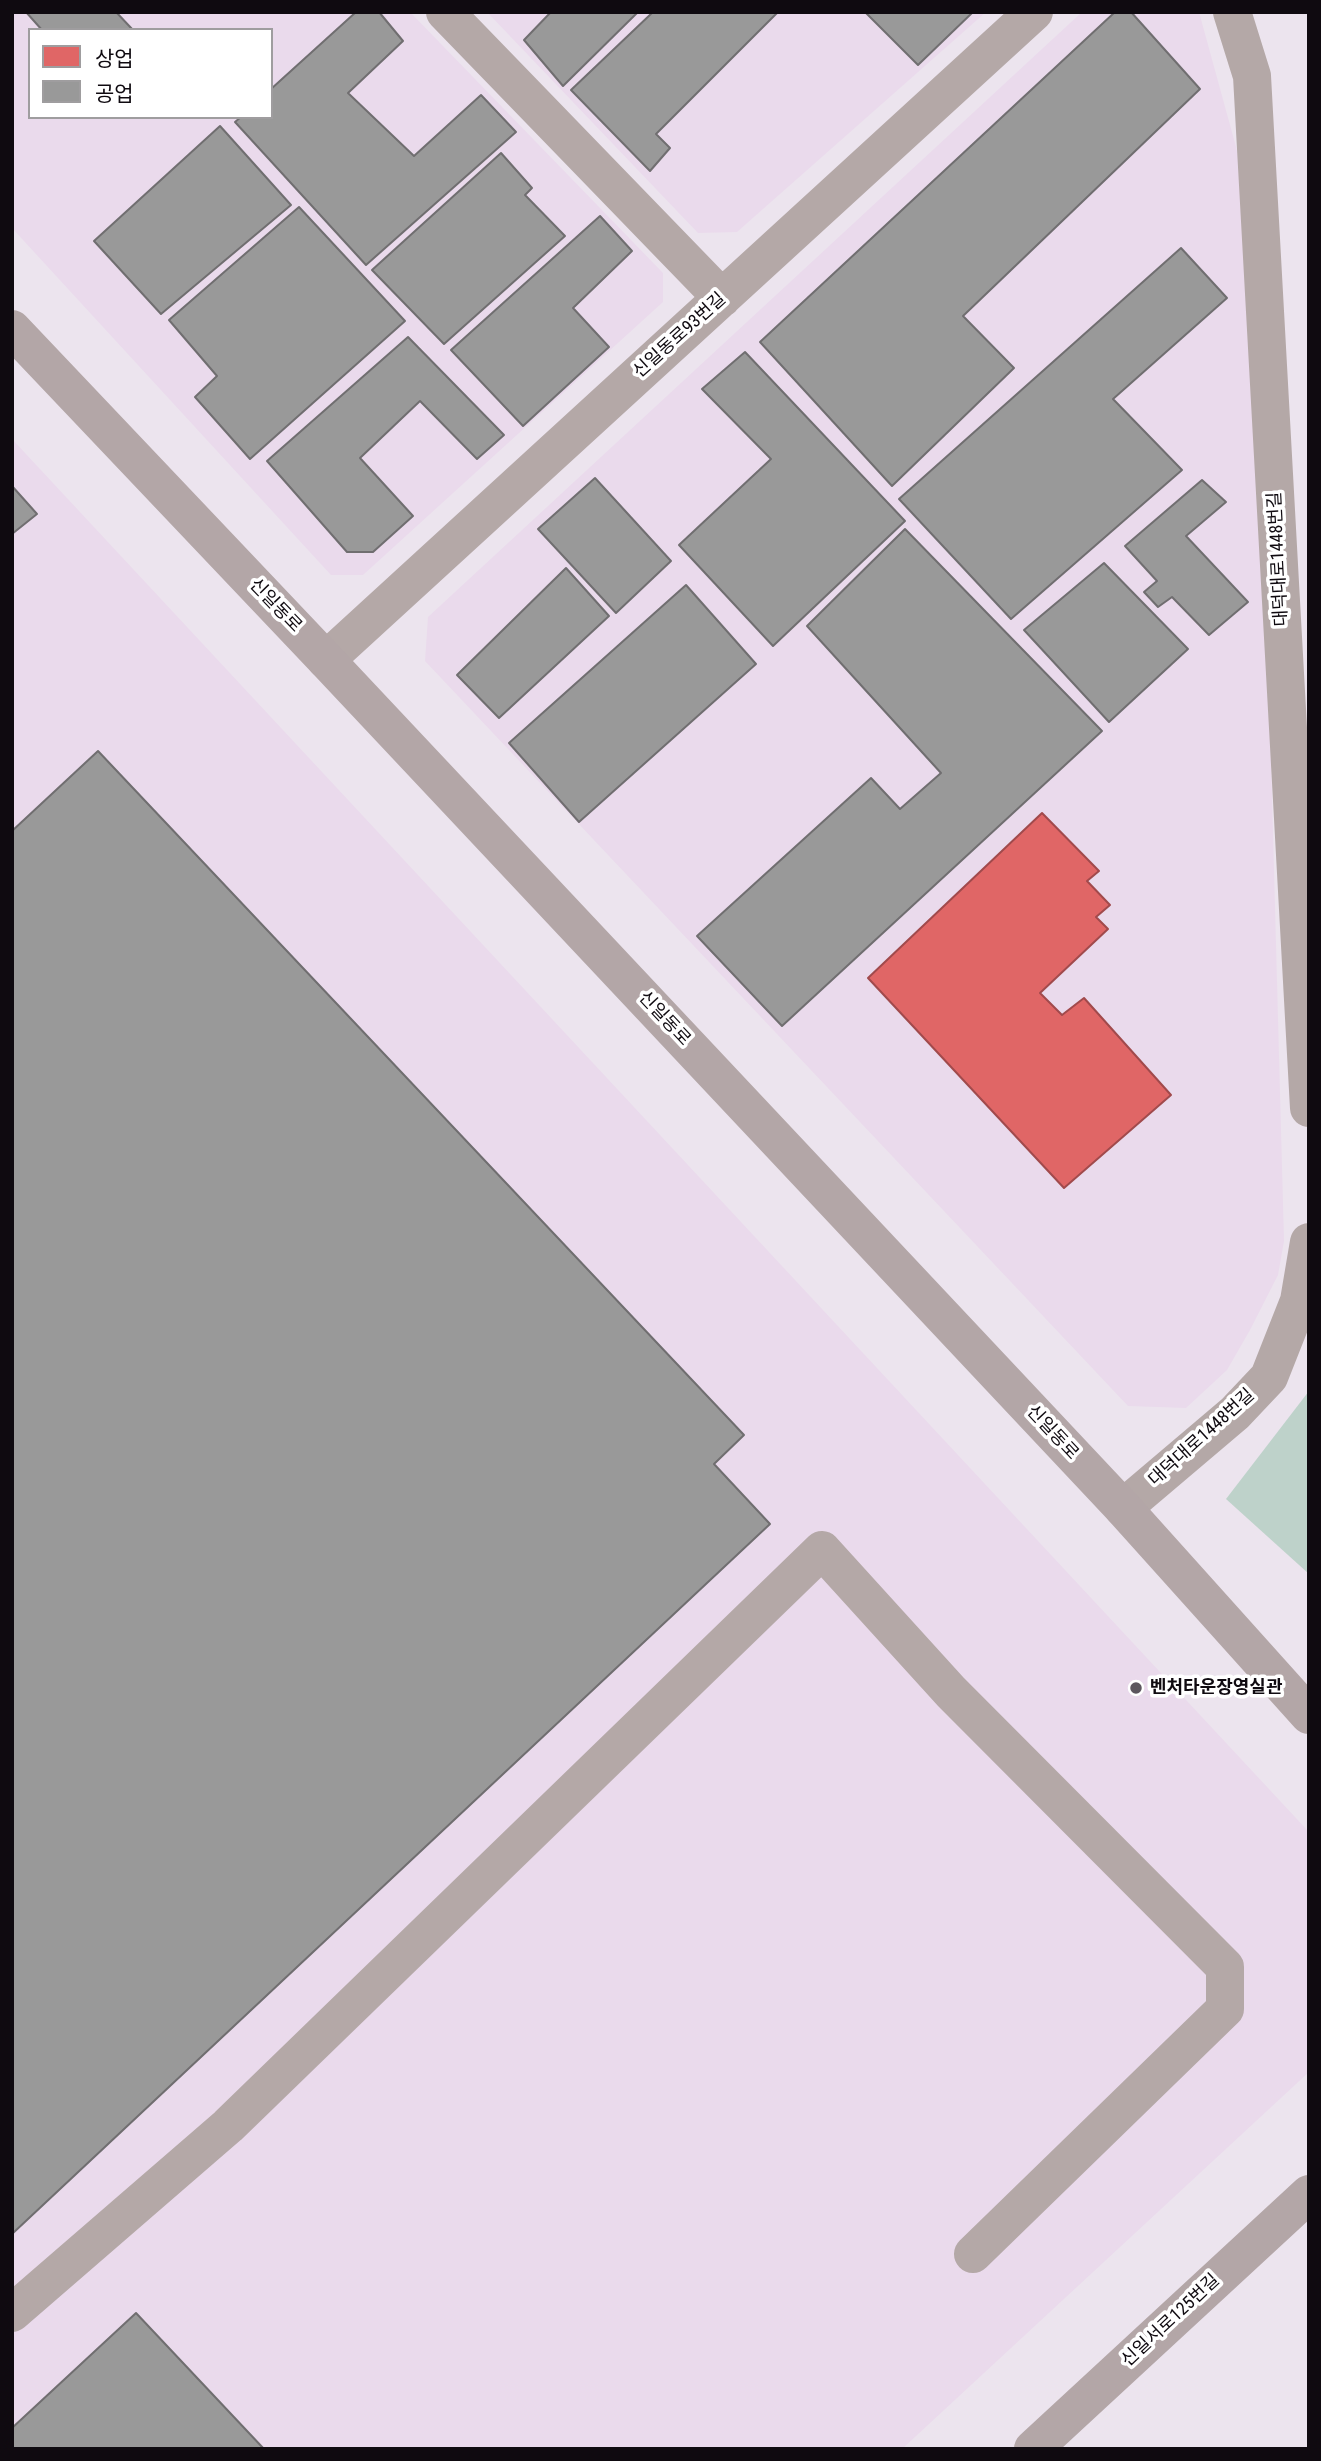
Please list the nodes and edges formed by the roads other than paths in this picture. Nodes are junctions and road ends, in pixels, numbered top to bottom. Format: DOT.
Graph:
graph roads {
  1 [pos="445,12"];
  2 [pos="1034,12"];
  3 [pos="1232,12"];
  4 [pos="722,298"];
  5 [pos="12,329"];
  6 [pos="326,660"];
  7 [pos="1309,1108"];
  8 [pos="1309,1242"];
  9 [pos="1122,1508"];
  10 [pos="1309,1715"];
  11 [pos="1309,2194"];
  12 [pos="973,2254"];
  13 [pos="12,2313"];
  14 [pos="1033,2449"];
  1 -- 4 [label="street"];
  2 -- 4 [label="street, 신일동로93번길"];
  3 -- 7 [label="street, 대덕대로1448번길"];
  4 -- 6 [label="street, 신일동로93번길"];
  5 -- 6 [label="main road, 신일동로"];
  6 -- 9 [label="main road, 신일동로"];
  8 -- 9 [label="street, 대덕대로1448번길"];
  9 -- 10 [label="main road, 신일동로"];
  11 -- 14 [label="main road, 신일서로125번길"];
  12 -- 13 [label="street"];
}
